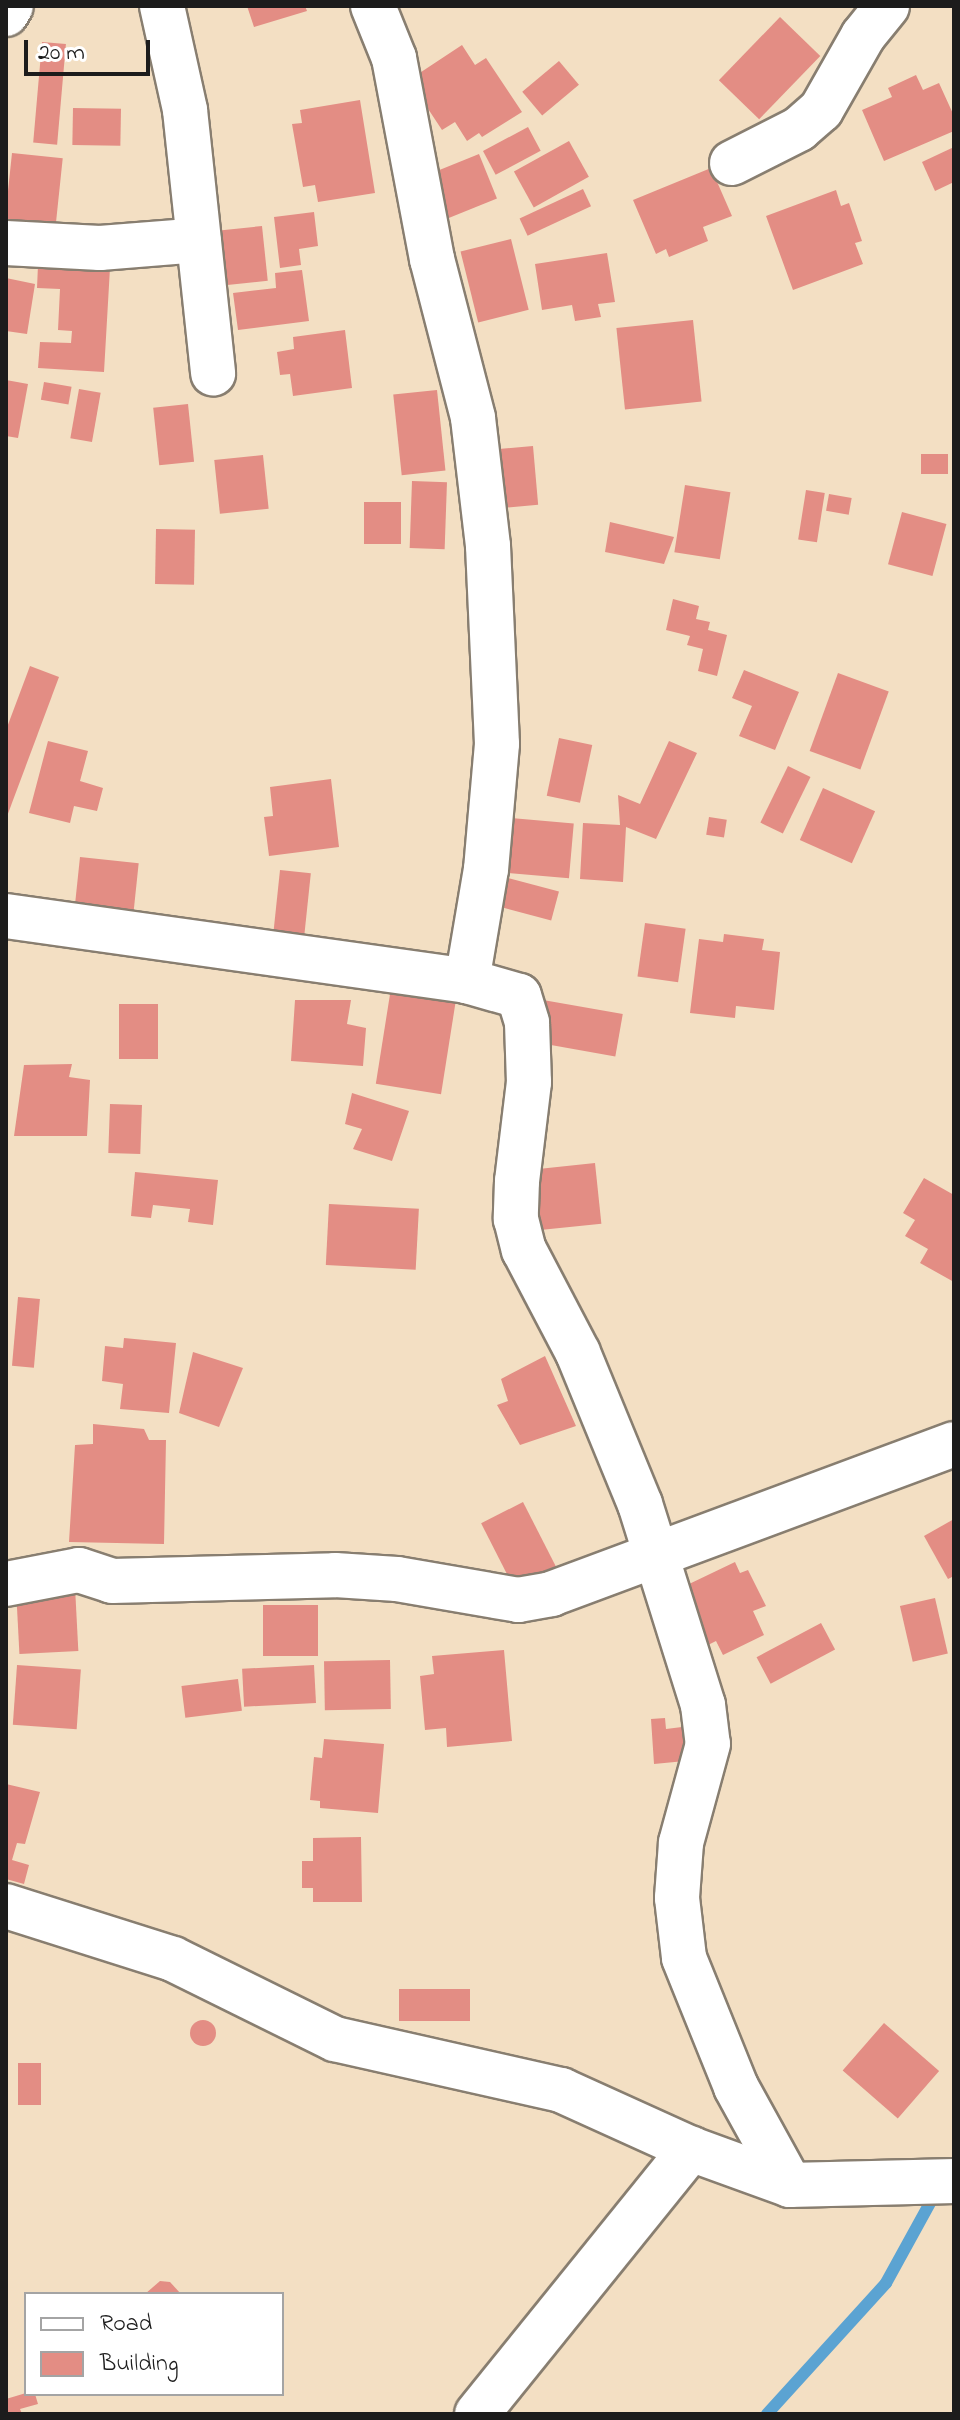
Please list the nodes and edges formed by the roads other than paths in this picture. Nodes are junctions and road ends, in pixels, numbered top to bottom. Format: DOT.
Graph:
graph roads {
  1 [pos="11,6"];
  2 [pos="162,6"];
  3 [pos="373,6"];
  4 [pos="887,6"];
  5 [pos="6,14"];
  6 [pos="732,163"];
  7 [pos="199,240"];
  8 [pos="6,243"];
  9 [pos="213,374"];
  10 [pos="6,916"];
  11 [pos="467,981"];
  12 [pos="954,1444"];
  13 [pos="654,1555"];
  14 [pos="6,1584"];
  15 [pos="6,1906"];
  16 [pos="691,2149"];
  17 [pos="954,2181"];
  18 [pos="790,2185"];
  19 [pos="477,2414"];
  1 -- 5 [label="street"];
  2 -- 7 [label="street"];
  3 -- 11 [label="street"];
  4 -- 6 [label="street"];
  7 -- 8 [label="street"];
  7 -- 9 [label="street"];
  10 -- 11 [label="street"];
  11 -- 13 [label="street"];
  12 -- 13 [label="street"];
  13 -- 14 [label="street"];
  13 -- 18 [label="street"];
  15 -- 16 [label="street"];
  16 -- 18 [label="street"];
  16 -- 19 [label="street"];
  17 -- 18 [label="street"];
}
